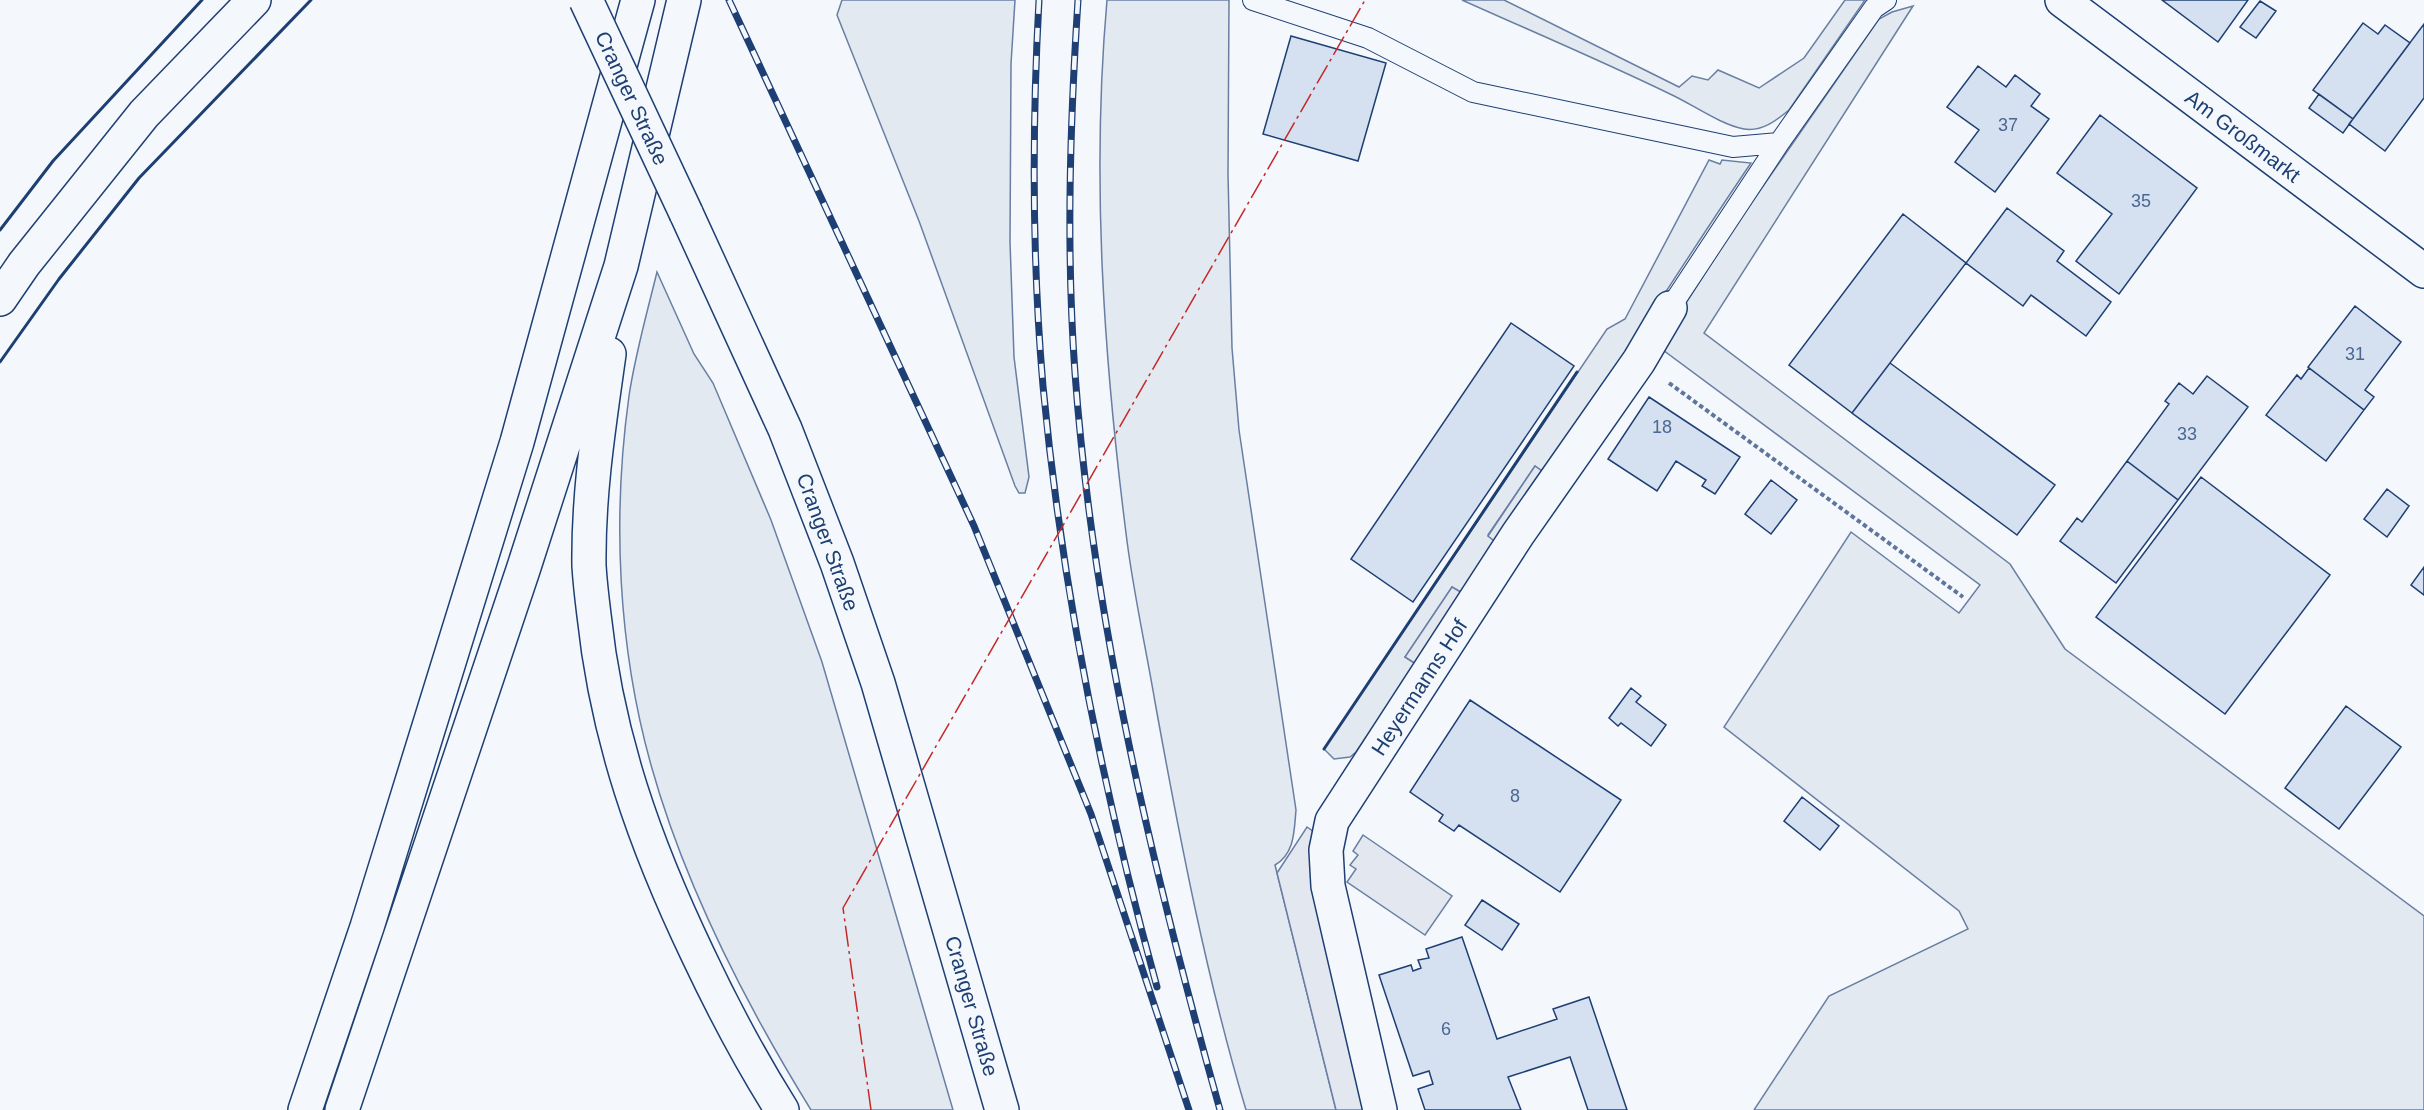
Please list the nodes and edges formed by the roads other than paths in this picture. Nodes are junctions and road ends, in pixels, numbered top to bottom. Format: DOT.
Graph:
graph roads {
  1 [pos="254,0"];
  2 [pos="586,0"];
  3 [pos="638,0"];
  4 [pos="684,0"];
  5 [pos="1253,0"];
  6 [pos="1886,0"];
  7 [pos="2062,0"];
  8 [pos="1779,143"];
  9 [pos="621,266"];
  10 [pos="2424,271"];
  11 [pos="0,299"];
  12 [pos="1670,308"];
  13 [pos="305,1110"];
  14 [pos="342,1110"];
  15 [pos="782,1110"];
  16 [pos="1002,1110"];
  17 [pos="1380,1110"];
  1 -- 11 [label="main road"];
  2 -- 16 [label="main road, Cranger Straße, bridge"];
  3 -- 13 [label="main road"];
  4 -- 9 [label="main road"];
  5 -- 8 [label="lane"];
  6 -- 8 [label="lane"];
  7 -- 10 [label="main road, Am Großmarkt"];
  8 -- 12 [label="lane"];
  9 -- 14 [label="main road"];
  9 -- 15 [label="main road"];
  12 -- 17 [label="main road, Heyermanns Hof"];
}
